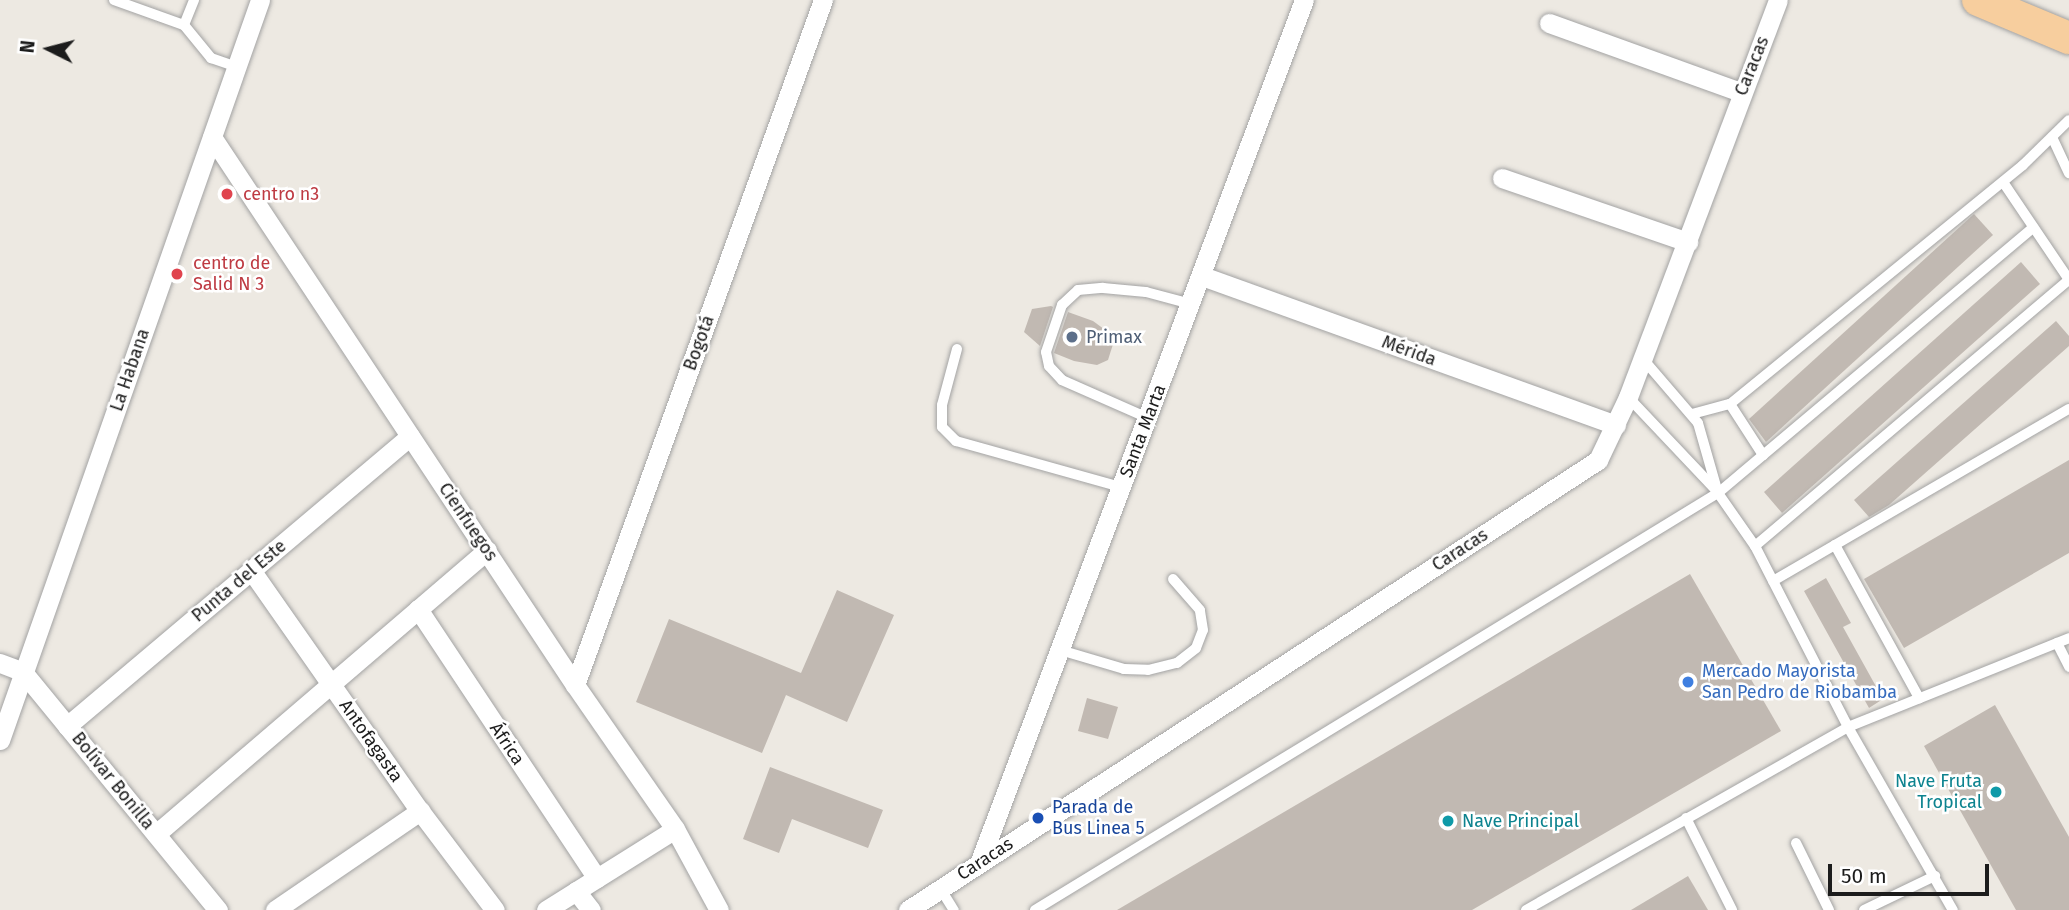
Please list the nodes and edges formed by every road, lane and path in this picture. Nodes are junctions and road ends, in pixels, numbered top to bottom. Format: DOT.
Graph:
graph roads {
  1 [pos="114,0"];
  2 [pos="194,0"];
  3 [pos="260,0"];
  4 [pos="823,0"];
  5 [pos="1304,0"];
  6 [pos="1778,0"];
  7 [pos="1978,0"];
  8 [pos="1549,23"];
  9 [pos="184,25"];
  10 [pos="2069,38"];
  11 [pos="237,67"];
  12 [pos="1741,92"];
  13 [pos="2069,120"];
  14 [pos="212,137"];
  15 [pos="2052,137"];
  16 [pos="2069,173"];
  17 [pos="1502,178"];
  18 [pos="2003,182"];
  19 [pos="2033,228"];
  20 [pos="1688,242"];
  21 [pos="1202,276"];
  22 [pos="2069,280"];
  23 [pos="1191,304"];
  24 [pos="957,349"];
  25 [pos="1642,359"];
  26 [pos="1628,397"];
  27 [pos="1730,404"];
  28 [pos="2069,409"];
  29 [pos="1692,414"];
  30 [pos="1148,418"];
  31 [pos="1616,425"];
  32 [pos="410,436"];
  33 [pos="1763,455"];
  34 [pos="1121,487"];
  35 [pos="1718,493"];
  36 [pos="1835,545"];
  37 [pos="1755,546"];
  38 [pos="487,550"];
  39 [pos="251,570"];
  40 [pos="1173,579"];
  41 [pos="1773,580"];
  42 [pos="418,610"];
  43 [pos="2069,638"];
  44 [pos="2057,643"];
  45 [pos="1060,650"];
  46 [pos="0,663"];
  47 [pos="2069,667"];
  48 [pos="23,672"];
  49 [pos="331,684"];
  50 [pos="575,685"];
  51 [pos="1919,698"];
  52 [pos="67,726"];
  53 [pos="1848,727"];
  54 [pos="0,740"];
  55 [pos="420,811"];
  56 [pos="1686,818"];
  57 [pos="675,829"];
  58 [pos="156,834"];
  59 [pos="1796,843"];
  60 [pos="980,861"];
  61 [pos="1935,876"];
  62 [pos="597,878"];
  63 [pos="940,888"];
  64 [pos="576,891"];
  65 [pos="218,910"];
  66 [pos="275,910"];
  67 [pos="495,910"];
  68 [pos="546,910"];
  69 [pos="591,910"];
  70 [pos="719,910"];
  71 [pos="908,910"];
  72 [pos="954,910"];
  73 [pos="1035,910"];
  74 [pos="1526,910"];
  75 [pos="1732,910"];
  76 [pos="1829,910"];
  77 [pos="1864,910"];
  78 [pos="1953,910"];
  1 -- 9 [label="lane"];
  2 -- 9 [label="lane"];
  3 -- 11 [label="street, La Habana"];
  4 -- 50 [label="street, Bogotá"];
  5 -- 21 [label="street, Santa Marta"];
  6 -- 12 [label="street, Caracas"];
  7 -- 10 [label="main road"];
  8 -- 12 [label="street"];
  9 -- 11 [label="lane"];
  11 -- 14 [label="street, La Habana"];
  12 -- 20 [label="street, Caracas"];
  13 -- 15 [label="lane"];
  14 -- 32 [label="street, Cienfuegos"];
  14 -- 48 [label="street, La Habana"];
  15 -- 16 [label="lane"];
  15 -- 18 [label="lane"];
  17 -- 20 [label="street"];
  18 -- 19 [label="lane"];
  18 -- 27 [label="lane"];
  19 -- 22 [label="lane"];
  19 -- 33 [label="lane"];
  20 -- 25 [label="street, Caracas"];
  21 -- 23 [label="street, Santa Marta"];
  21 -- 31 [label="street, Mérida"];
  22 -- 37 [label="lane"];
  23 -- 30 [label="street, Santa Marta"];
  23 -- 30 [label="lane"];
  24 -- 34 [label="lane"];
  25 -- 26 [label="street, Caracas"];
  25 -- 29 [label="lane"];
  26 -- 31 [label="street, Caracas"];
  26 -- 35 [label="lane"];
  27 -- 29 [label="lane"];
  27 -- 33 [label="lane"];
  28 -- 36 [label="lane"];
  29 -- 35 [label="lane"];
  30 -- 34 [label="street, Santa Marta"];
  31 -- 60 [label="street, Caracas"];
  32 -- 38 [label="street, Cienfuegos"];
  32 -- 39 [label="street, Punta del Este"];
  33 -- 35 [label="lane"];
  34 -- 45 [label="street, Santa Marta"];
  35 -- 37 [label="lane"];
  35 -- 73 [label="lane"];
  36 -- 41 [label="lane"];
  36 -- 51 [label="lane"];
  37 -- 41 [label="lane"];
  38 -- 42 [label="street"];
  38 -- 50 [label="street, Cienfuegos"];
  39 -- 49 [label="street, Antofagasta"];
  39 -- 52 [label="street, Punta del Este"];
  40 -- 45 [label="lane"];
  41 -- 53 [label="lane"];
  42 -- 49 [label="street"];
  42 -- 62 [label="street, África"];
  43 -- 44 [label="lane"];
  44 -- 47 [label="lane"];
  44 -- 51 [label="lane"];
  45 -- 60 [label="street, Santa Marta"];
  46 -- 48 [label="street, Bolívar Bonilla"];
  48 -- 52 [label="street, Bolívar Bonilla"];
  48 -- 54 [label="street, La Habana"];
  49 -- 55 [label="street, Antofagasta"];
  49 -- 58 [label="street"];
  50 -- 57 [label="street, Cienfuegos"];
  51 -- 53 [label="lane"];
  52 -- 58 [label="street, Bolívar Bonilla"];
  53 -- 56 [label="lane"];
  53 -- 61 [label="lane"];
  55 -- 66 [label="street"];
  55 -- 67 [label="street, Antofagasta"];
  56 -- 74 [label="lane"];
  56 -- 75 [label="lane"];
  57 -- 62 [label="street"];
  57 -- 70 [label="street, Cienfuegos"];
  58 -- 65 [label="street, Bolívar Bonilla"];
  59 -- 76 [label="lane"];
  60 -- 63 [label="street, Caracas"];
  61 -- 77 [label="lane"];
  61 -- 78 [label="lane"];
  62 -- 64 [label="street"];
  63 -- 71 [label="street, Caracas"];
  63 -- 72 [label="lane"];
  64 -- 68 [label="street"];
  64 -- 69 [label="street"];
}
